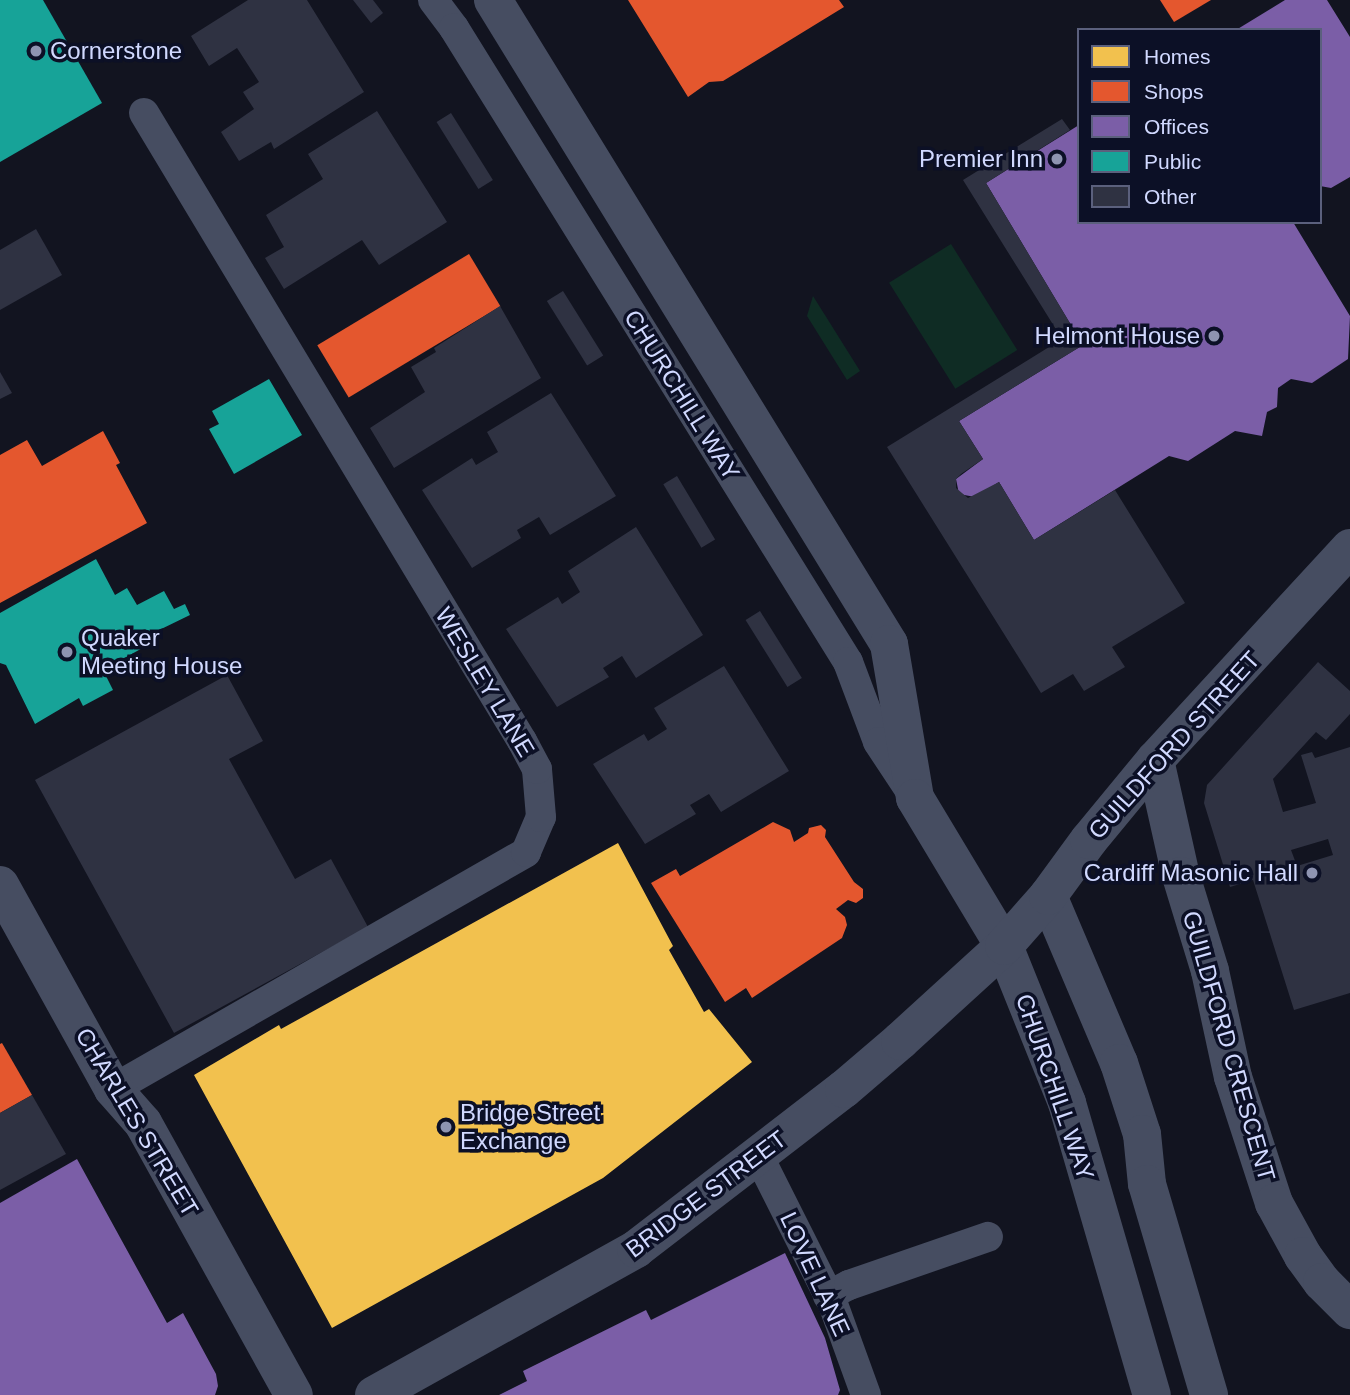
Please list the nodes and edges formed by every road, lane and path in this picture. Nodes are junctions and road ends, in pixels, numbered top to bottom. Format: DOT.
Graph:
graph roads {
  1 [pos="433,0"];
  2 [pos="493,0"];
  3 [pos="144,113"];
  4 [pos="1350,548"];
  5 [pos="1155,760"];
  6 [pos="915,798"];
  7 [pos="0,885"];
  8 [pos="1048,896"];
  9 [pos="1004,946"];
  10 [pos="113,1089"];
  11 [pos="758,1155"];
  12 [pos="988,1237"];
  13 [pos="828,1296"];
  14 [pos="1350,1310"];
  15 [pos="294,1395"];
  16 [pos="374,1395"];
  17 [pos="866,1395"];
  18 [pos="1152,1395"];
  19 [pos="1209,1395"];
  1 -- 6 [label="lane, CHURCHILL WAY"];
  2 -- 6 [label="street, CHURCHILL WAY"];
  3 -- 10 [label="lane, WESLEY LANE"];
  4 -- 5 [label="street, GUILDFORD STREET"];
  5 -- 8 [label="street, GUILDFORD STREET"];
  5 -- 14 [label="street, GUILDFORD CRESCENT"];
  6 -- 9 [label="street, CHURCHILL WAY"];
  7 -- 10 [label="street, CHARLES STREET"];
  8 -- 9 [label="street, GUILDFORD STREET"];
  8 -- 19 [label="street"];
  9 -- 11 [label="street, BRIDGE STREET"];
  9 -- 18 [label="street, CHURCHILL WAY"];
  10 -- 15 [label="street, CHARLES STREET"];
  11 -- 13 [label="lane, LOVE LANE"];
  11 -- 16 [label="street, BRIDGE STREET"];
  12 -- 13 [label="lane"];
  13 -- 17 [label="lane, LOVE LANE"];
}
